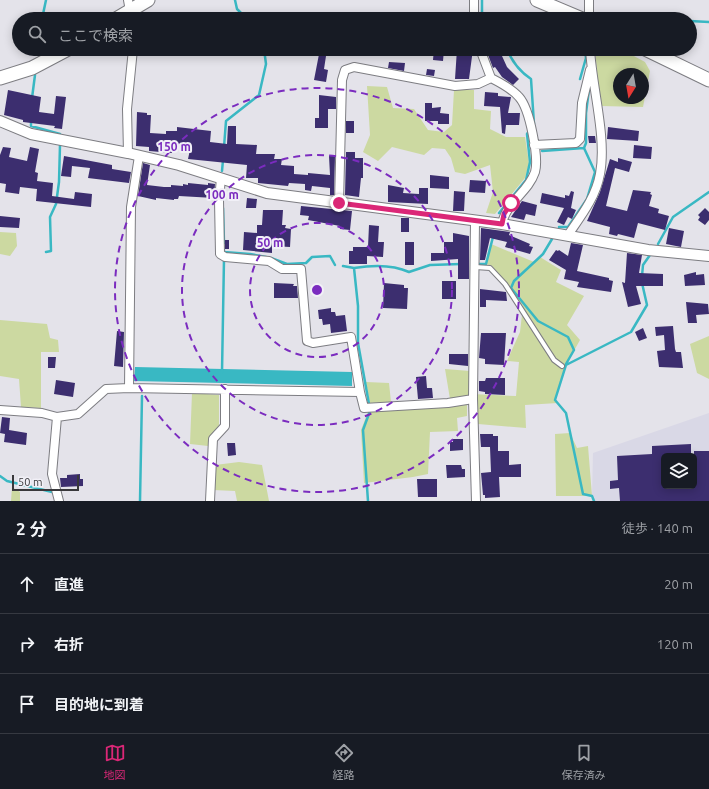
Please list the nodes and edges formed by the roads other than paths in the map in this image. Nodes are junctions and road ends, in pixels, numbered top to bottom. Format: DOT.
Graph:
graph roads {
  1 [pos="148,0"];
  2 [pos="474,0"];
  3 [pos="537,0"];
  4 [pos="589,0"];
  5 [pos="130,10"];
  6 [pos="474,12"];
  7 [pos="565,12"];
  8 [pos="590,12"];
  9 [pos="55,56"];
  10 [pos="132,56"];
  11 [pos="483,56"];
  12 [pos="590,56"];
  13 [pos="659,56"];
  14 [pos="591,69"];
  15 [pos="0,78"];
  16 [pos="491,78"];
  17 [pos="709,80"];
  18 [pos="0,121"];
  19 [pos="534,145"];
  20 [pos="128,153"];
  21 [pos="140,156"];
  22 [pos="221,178"];
  23 [pos="339,203"];
  24 [pos="475,221"];
  25 [pos="502,224"];
  26 [pos="568,235"];
  27 [pos="709,256"];
  28 [pos="474,267"];
  29 [pos="562,366"];
  30 [pos="129,388"];
  31 [pos="225,389"];
  32 [pos="360,392"];
  33 [pos="473,399"];
  34 [pos="0,410"];
  35 [pos="57,417"];
  36 [pos="59,501"];
  37 [pos="210,501"];
  38 [pos="476,501"];
  1 -- 5 [label="main road"];
  2 -- 6 [label="street"];
  3 -- 7 [label="main road"];
  4 -- 8 [label="street"];
  9 -- 15 [label="main road"];
  10 -- 20 [label="street"];
  11 -- 16 [label="street"];
  12 -- 14 [label="street"];
  13 -- 17 [label="main road"];
  14 -- 19 [label="street"];
  14 -- 26 [label="street"];
  16 -- 19 [label="street"];
  16 -- 23 [label="street"];
  18 -- 20 [label="street"];
  19 -- 25 [label="street"];
  20 -- 21 [label="street"];
  21 -- 22 [label="street"];
  21 -- 30 [label="street"];
  22 -- 23 [label="street"];
  22 -- 32 [label="street"];
  23 -- 24 [label="street"];
  24 -- 25 [label="street"];
  24 -- 28 [label="street"];
  25 -- 26 [label="street"];
  26 -- 27 [label="street"];
  28 -- 29 [label="lane"];
  28 -- 33 [label="street"];
  30 -- 31 [label="street"];
  30 -- 35 [label="street"];
  31 -- 32 [label="street"];
  31 -- 37 [label="street"];
  32 -- 33 [label="street"];
  33 -- 38 [label="street"];
  34 -- 35 [label="street"];
  35 -- 36 [label="street"];
}
